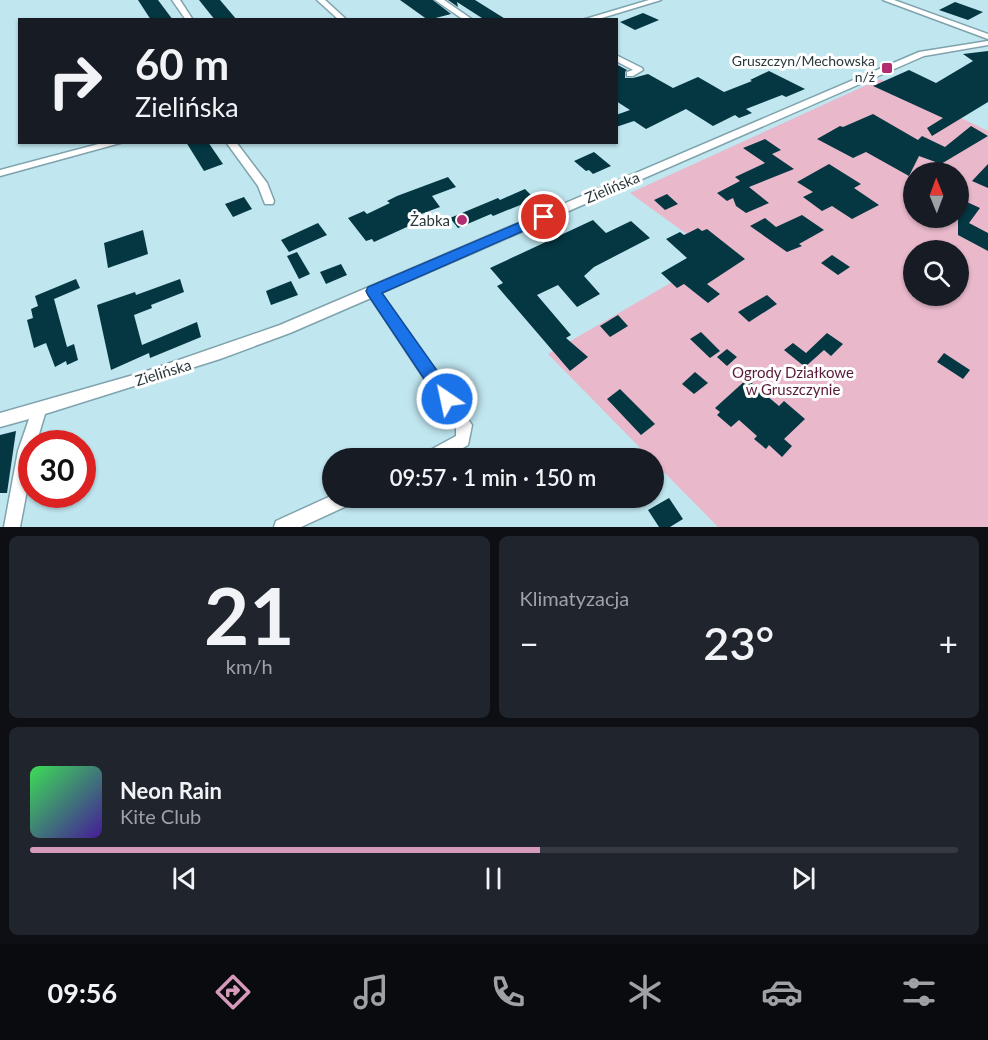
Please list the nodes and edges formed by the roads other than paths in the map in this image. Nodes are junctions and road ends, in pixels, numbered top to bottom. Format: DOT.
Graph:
graph roads {
  1 [pos="176,0"];
  2 [pos="321,0"];
  3 [pos="439,0"];
  4 [pos="657,0"];
  5 [pos="887,0"];
  6 [pos="643,2"];
  7 [pos="189,18"];
  8 [pos="342,18"];
  9 [pos="467,18"];
  10 [pos="591,18"];
  11 [pos="988,37"];
  12 [pos="988,43"];
  13 [pos="618,58"];
  14 [pos="630,74"];
  15 [pos="111,144"];
  16 [pos="232,144"];
  17 [pos="0,173"];
  18 [pos="269,201"];
  19 [pos="373,291"];
  20 [pos="39,410"];
  21 [pos="0,420"];
  22 [pos="449,448"];
  23 [pos="323,508"];
  24 [pos="12,527"];
  25 [pos="282,527"];
  1 -- 7 [label="street"];
  2 -- 8 [label="street"];
  3 -- 9 [label="street"];
  4 -- 6 [label="street"];
  5 -- 11 [label="street"];
  6 -- 10 [label="street"];
  12 -- 19 [label="street, Zielińska"];
  13 -- 14 [label="street"];
  15 -- 17 [label="street"];
  16 -- 18 [label="street"];
  19 -- 20 [label="street, Zielińska"];
  19 -- 22 [label="street"];
  20 -- 21 [label="street, Zielińska"];
  20 -- 24 [label="street"];
  23 -- 25 [label="street"];
}
